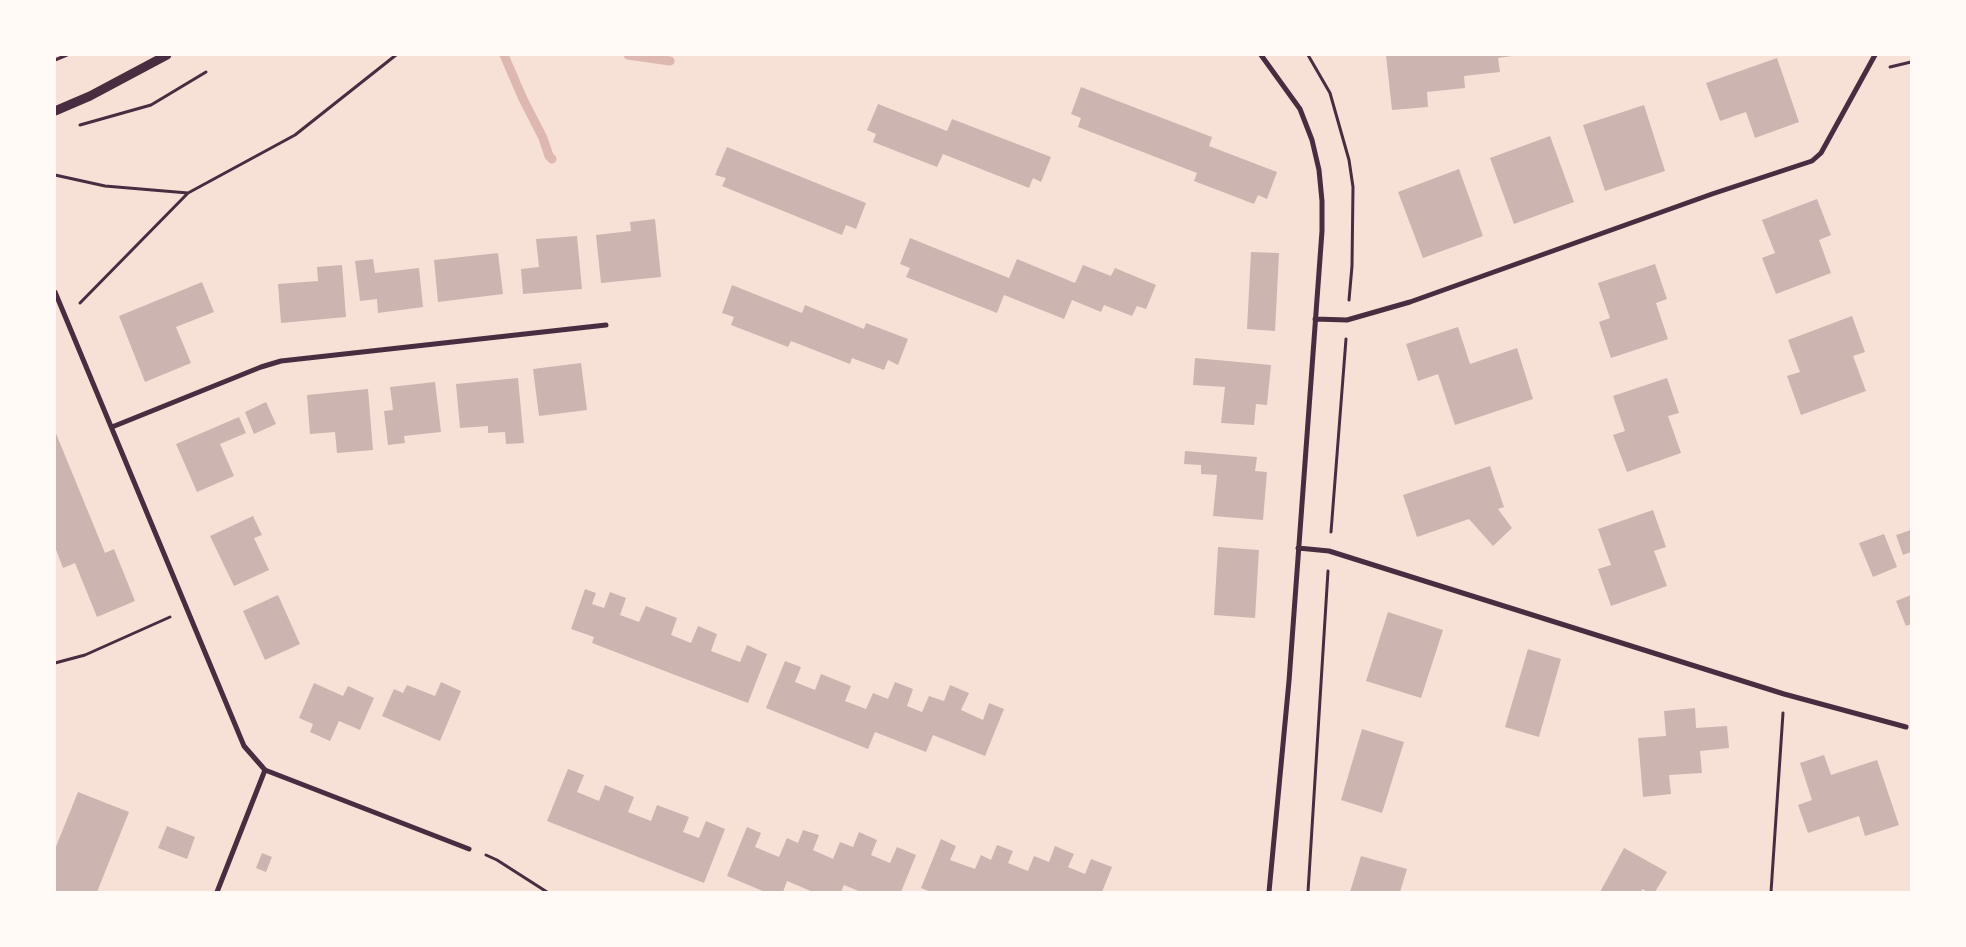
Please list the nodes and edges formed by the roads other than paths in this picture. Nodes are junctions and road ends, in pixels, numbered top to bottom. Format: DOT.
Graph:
graph roads {
  1 [pos="167,55"];
  2 [pos="1261,55"];
  3 [pos="1875,55"];
  4 [pos="55,111"];
  5 [pos="55,292"];
  6 [pos="1315,319"];
  7 [pos="606,325"];
  8 [pos="112,427"];
  9 [pos="1298,548"];
  10 [pos="1906,727"];
  11 [pos="265,770"];
  12 [pos="469,849"];
  13 [pos="217,892"];
  14 [pos="1269,892"];
  1 -- 4 [label="street"];
  2 -- 6 [label="street"];
  3 -- 6 [label="street"];
  5 -- 8 [label="street"];
  6 -- 9 [label="street"];
  7 -- 8 [label="street"];
  8 -- 11 [label="street"];
  9 -- 10 [label="street"];
  9 -- 14 [label="street"];
  11 -- 12 [label="street"];
  11 -- 13 [label="street"];
}
